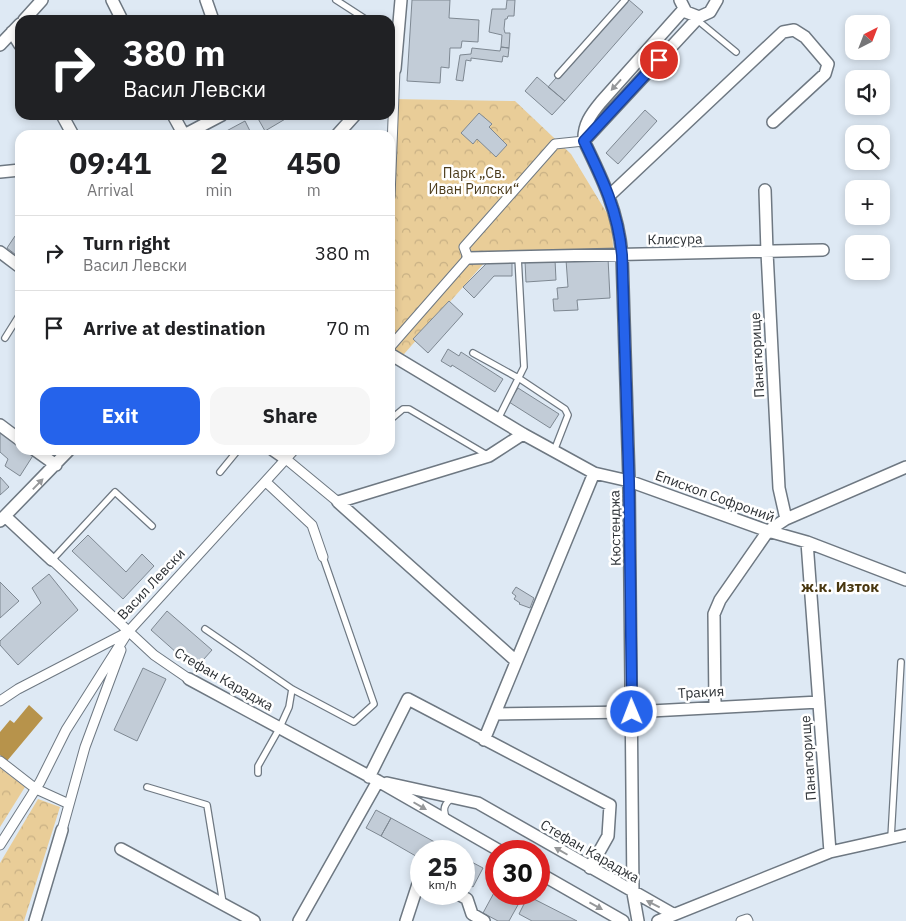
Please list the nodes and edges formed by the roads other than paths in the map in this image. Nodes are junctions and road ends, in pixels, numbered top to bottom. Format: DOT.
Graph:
graph roads {
  1 [pos="42,0"];
  2 [pos="112,0"];
  3 [pos="206,0"];
  4 [pos="336,0"];
  5 [pos="401,0"];
  6 [pos="625,0"];
  7 [pos="717,0"];
  8 [pos="690,12"];
  9 [pos="28,15"];
  10 [pos="120,15"];
  11 [pos="211,15"];
  12 [pos="359,15"];
  13 [pos="395,23"];
  14 [pos="15,29"];
  15 [pos="0,45"];
  16 [pos="736,52"];
  17 [pos="558,74"];
  18 [pos="212,120"];
  19 [pos="350,120"];
  20 [pos="774,122"];
  21 [pos="194,130"];
  22 [pos="342,130"];
  23 [pos="584,141"];
  24 [pos="15,170"];
  25 [pos="0,172"];
  26 [pos="765,190"];
  27 [pos="610,195"];
  28 [pos="824,250"];
  29 [pos="0,252"];
  30 [pos="766,252"];
  31 [pos="622,255"];
  32 [pos="518,257"];
  33 [pos="468,258"];
  34 [pos="15,263"];
  35 [pos="15,322"];
  36 [pos="5,338"];
  37 [pos="395,340"];
  38 [pos="473,353"];
  39 [pos="395,357"];
  40 [pos="520,379"];
  41 [pos="395,416"];
  42 [pos="498,419"];
  43 [pos="0,426"];
  44 [pos="523,434"];
  45 [pos="15,436"];
  46 [pos="554,451"];
  47 [pos="42,455"];
  48 [pos="65,455"];
  49 [pos="234,455"];
  50 [pos="280,455"];
  51 [pos="290,455"];
  52 [pos="489,456"];
  53 [pos="286,459"];
  54 [pos="56,465"];
  55 [pos="906,467"];
  56 [pos="220,472"];
  57 [pos="594,473"];
  58 [pos="629,481"];
  59 [pos="266,482"];
  60 [pos="338,502"];
  61 [pos="3,519"];
  62 [pos="786,519"];
  63 [pos="152,526"];
  64 [pos="768,531"];
  65 [pos="808,542"];
  66 [pos="323,557"];
  67 [pos="52,560"];
  68 [pos="906,580"];
  69 [pos="205,628"];
  70 [pos="128,632"];
  71 [pos="516,661"];
  72 [pos="901,662"];
  73 [pos="189,679"];
  74 [pos="292,689"];
  75 [pos="0,701"];
  76 [pos="819,702"];
  77 [pos="715,706"];
  78 [pos="632,712"];
  79 [pos="495,714"];
  80 [pos="279,729"];
  81 [pos="484,740"];
  82 [pos="0,761"];
  83 [pos="258,773"];
  84 [pos="374,779"];
  85 [pos="147,787"];
  86 [pos="36,789"];
  87 [pos="455,797"];
  88 [pos="69,804"];
  89 [pos="450,823"];
  90 [pos="62,830"];
  91 [pos="906,835"];
  92 [pos="891,838"];
  93 [pos="2,839"];
  94 [pos="485,843"];
  95 [pos="121,849"];
  96 [pos="830,852"];
  97 [pos="590,868"];
  98 [pos="550,879"];
  99 [pos="633,893"];
  100 [pos="223,902"];
  101 [pos="411,905"];
  102 [pos="469,905"];
  103 [pos="671,918"];
  104 [pos="35,921"];
  105 [pos="254,921"];
  106 [pos="299,921"];
  107 [pos="406,921"];
  108 [pos="484,921"];
  109 [pos="624,921"];
  110 [pos="638,921"];
  111 [pos="658,921"];
  112 [pos="742,921"];
  113 [pos="748,921"];
  1 -- 9 [label="street"];
  2 -- 10 [label="street"];
  3 -- 11 [label="street"];
  4 -- 12 [label="lane"];
  5 -- 13 [label="street"];
  6 -- 17 [label="lane"];
  7 -- 8 [label="street"];
  8 -- 16 [label="lane"];
  8 -- 23 [label="street"];
  8 -- 23 [label="street, one-way"];
  14 -- 15 [label="street"];
  18 -- 21 [label="street"];
  19 -- 22 [label="street"];
  20 -- 27 [label="street"];
  23 -- 27 [label="street, Кюстенджа"];
  23 -- 33 [label="street"];
  24 -- 25 [label="street"];
  26 -- 30 [label="street, Панагюрище"];
  27 -- 31 [label="street, Кюстенджа"];
  28 -- 30 [label="street, Клисура"];
  29 -- 34 [label="street"];
  30 -- 31 [label="street, Клисура"];
  30 -- 62 [label="street, Панагюрище"];
  31 -- 32 [label="street, Клисура"];
  31 -- 58 [label="street, Кюстенджа"];
  32 -- 33 [label="street, Клисура"];
  32 -- 40 [label="lane"];
  33 -- 37 [label="street"];
  35 -- 36 [label="lane"];
  38 -- 40 [label="lane"];
  39 -- 42 [label="street, Епископ Софроний"];
  40 -- 42 [label="lane"];
  40 -- 46 [label="lane"];
  41 -- 52 [label="lane"];
  42 -- 44 [label="street, Епископ Софроний"];
  43 -- 45 [label="street"];
  44 -- 46 [label="street, Епископ Софроний"];
  44 -- 52 [label="street"];
  46 -- 57 [label="street, Епископ Софроний"];
  47 -- 54 [label="street"];
  48 -- 54 [label="street"];
  49 -- 56 [label="lane"];
  50 -- 53 [label="street"];
  51 -- 53 [label="street, Васил Левски"];
  52 -- 60 [label="street"];
  53 -- 59 [label="street, Васил Левски"];
  53 -- 60 [label="street"];
  61 -- 54 [label="street, one-way"];
  55 -- 62 [label="street"];
  57 -- 58 [label="street, Епископ Софроний"];
  57 -- 71 [label="street"];
  58 -- 64 [label="street, Епископ Софроний"];
  58 -- 78 [label="street, Кюстенджа"];
  59 -- 66 [label="street"];
  59 -- 70 [label="street, Васил Левски"];
  60 -- 71 [label="street"];
  61 -- 67 [label="street, Стефан Караджа"];
  62 -- 64 [label="street"];
  63 -- 67 [label="lane"];
  64 -- 65 [label="street, Епископ Софроний"];
  64 -- 77 [label="street"];
  65 -- 68 [label="street, Епископ Софроний"];
  65 -- 76 [label="street, Панагюрище"];
  66 -- 74 [label="lane"];
  67 -- 70 [label="street, Стефан Караджа"];
  69 -- 74 [label="lane"];
  70 -- 73 [label="street, Стефан Караджа"];
  70 -- 75 [label="street, Васил Левски"];
  70 -- 86 [label="street"];
  70 -- 88 [label="street"];
  71 -- 79 [label="street"];
  72 -- 92 [label="lane"];
  73 -- 80 [label="street, Стефан Караджа"];
  74 -- 80 [label="lane"];
  76 -- 77 [label="street, Тракия"];
  76 -- 96 [label="street, Панагюрище"];
  77 -- 78 [label="street, Тракия"];
  78 -- 79 [label="street, Тракия"];
  78 -- 99 [label="street, Кюстенджа"];
  79 -- 81 [label="street"];
  80 -- 83 [label="lane"];
  80 -- 84 [label="street, Стефан Караджа"];
  81 -- 84 [label="street"];
  81 -- 97 [label="street"];
  82 -- 86 [label="street"];
  84 -- 87 [label="street, Стефан Караджа"];
  84 -- 89 [label="street, Стефан Караджа, one-way"];
  84 -- 106 [label="street"];
  85 -- 100 [label="lane"];
  86 -- 88 [label="street"];
  86 -- 93 [label="street"];
  87 -- 89 [label="lane"];
  97 -- 87 [label="street, Стефан Караджа, one-way"];
  88 -- 90 [label="street"];
  89 -- 94 [label="street, Стефан Караджа"];
  90 -- 104 [label="street"];
  91 -- 92 [label="street"];
  92 -- 96 [label="street"];
  95 -- 100 [label="street"];
  96 -- 103 [label="street"];
  97 -- 99 [label="street, Стефан Караджа"];
  98 -- 109 [label="street, one-way"];
  103 -- 99 [label="street, Стефан Караджа, one-way"];
  99 -- 110 [label="street, Кюстенджа"];
  100 -- 105 [label="street"];
  101 -- 107 [label="street"];
  102 -- 108 [label="street"];
  103 -- 111 [label="street"];
  112 -- 113 [label="street"];
}
